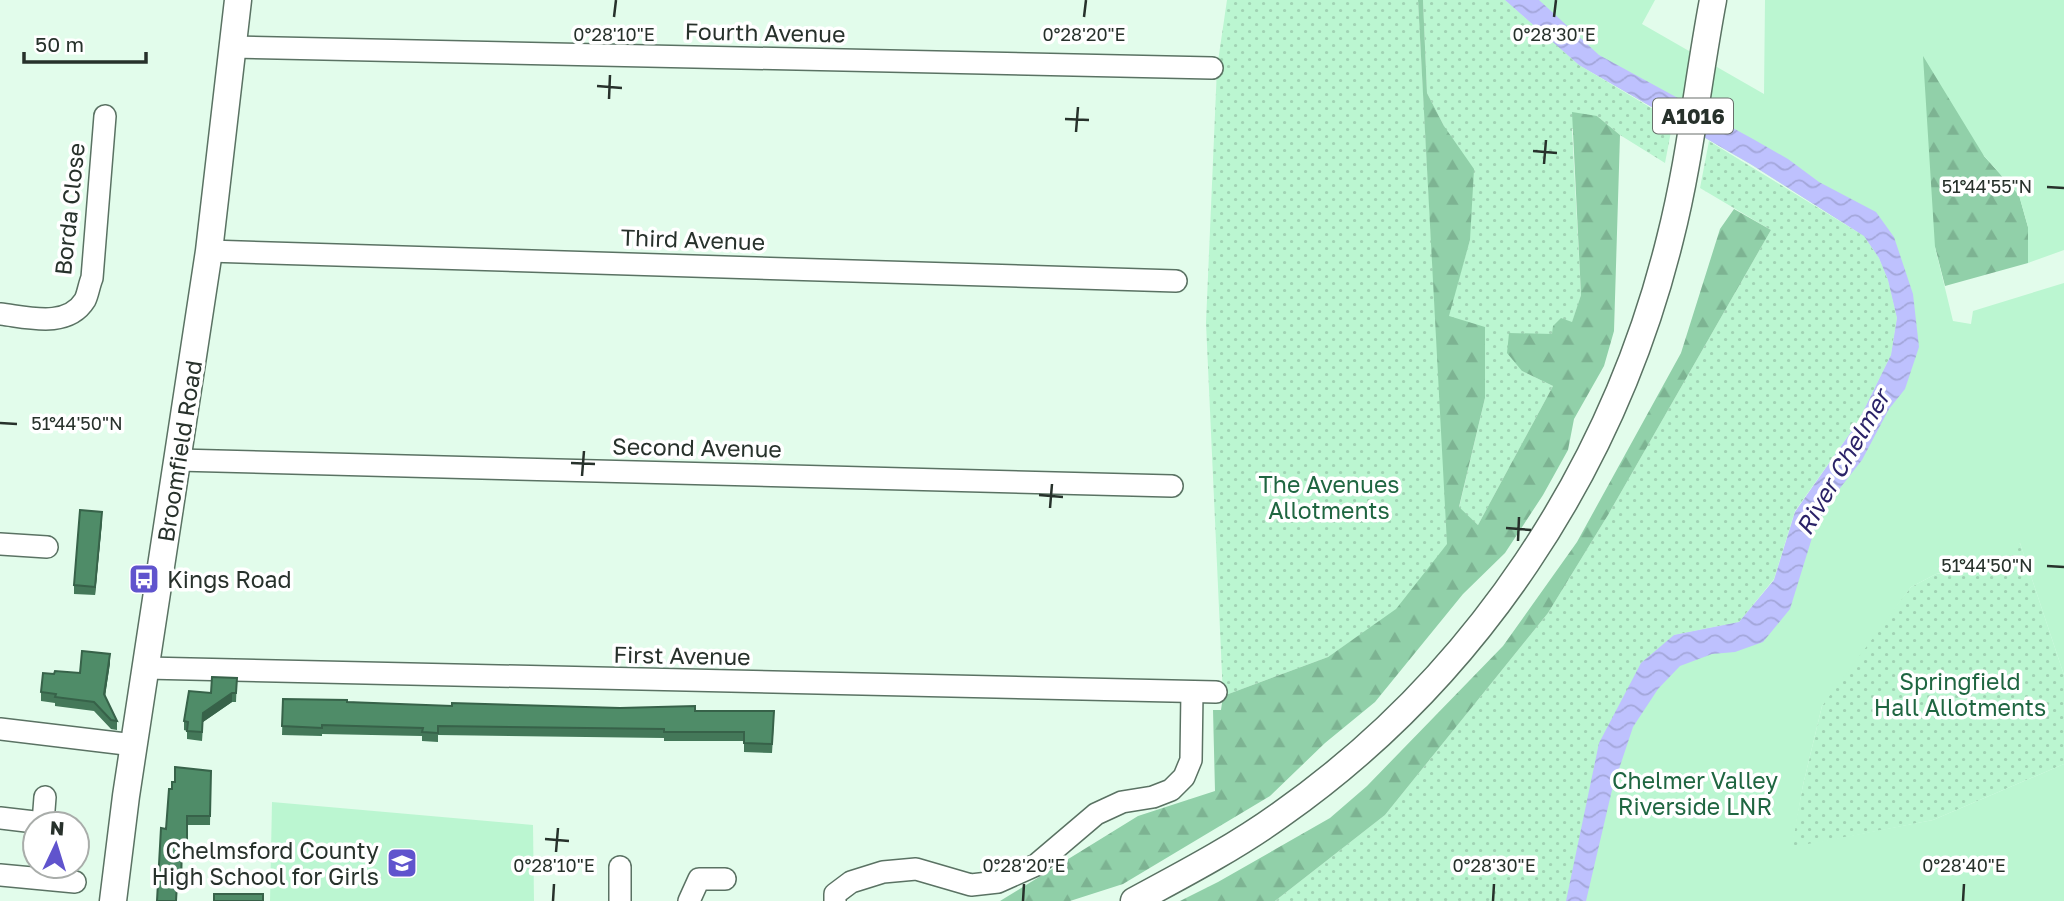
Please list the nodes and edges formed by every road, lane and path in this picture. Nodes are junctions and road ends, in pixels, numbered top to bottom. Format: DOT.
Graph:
graph roads {
  1 [pos="237,0"];
  2 [pos="1713,0"];
  3 [pos="233,47"];
  4 [pos="1212,68"];
  5 [pos="105,116"];
  6 [pos="209,251"];
  7 [pos="1176,281"];
  8 [pos="0,314"];
  9 [pos="178,460"];
  10 [pos="1172,486"];
  11 [pos="0,544"];
  12 [pos="47,547"];
  13 [pos="146,668"];
  14 [pos="1192,692"];
  15 [pos="1216,692"];
  16 [pos="0,729"];
  17 [pos="134,744"];
  18 [pos="45,797"];
  19 [pos="0,818"];
  20 [pos="620,867"];
  21 [pos="0,875"];
  22 [pos="725,879"];
  23 [pos="75,882"];
  24 [pos="113,901"];
  25 [pos="620,901"];
  26 [pos="690,901"];
  27 [pos="835,901"];
  28 [pos="1134,901"];
  1 -- 3 [label="main road, Broomfield Road"];
  2 -- 28 [label="main road, A1016"];
  3 -- 4 [label="street, Fourth Avenue"];
  3 -- 6 [label="main road, Broomfield Road"];
  5 -- 8 [label="street, Borda Close"];
  6 -- 7 [label="street, Third Avenue"];
  6 -- 9 [label="main road, Broomfield Road"];
  9 -- 10 [label="street, Second Avenue"];
  9 -- 13 [label="main road, Broomfield Road"];
  11 -- 12 [label="street"];
  13 -- 14 [label="street, First Avenue"];
  13 -- 17 [label="main road, Broomfield Road"];
  14 -- 15 [label="street, First Avenue"];
  14 -- 27 [label="street"];
  16 -- 17 [label="street"];
  17 -- 24 [label="main road, Broomfield Road"];
  18 -- 19 [label="street"];
  20 -- 25 [label="street"];
  21 -- 23 [label="street"];
  22 -- 26 [label="street"];
}
